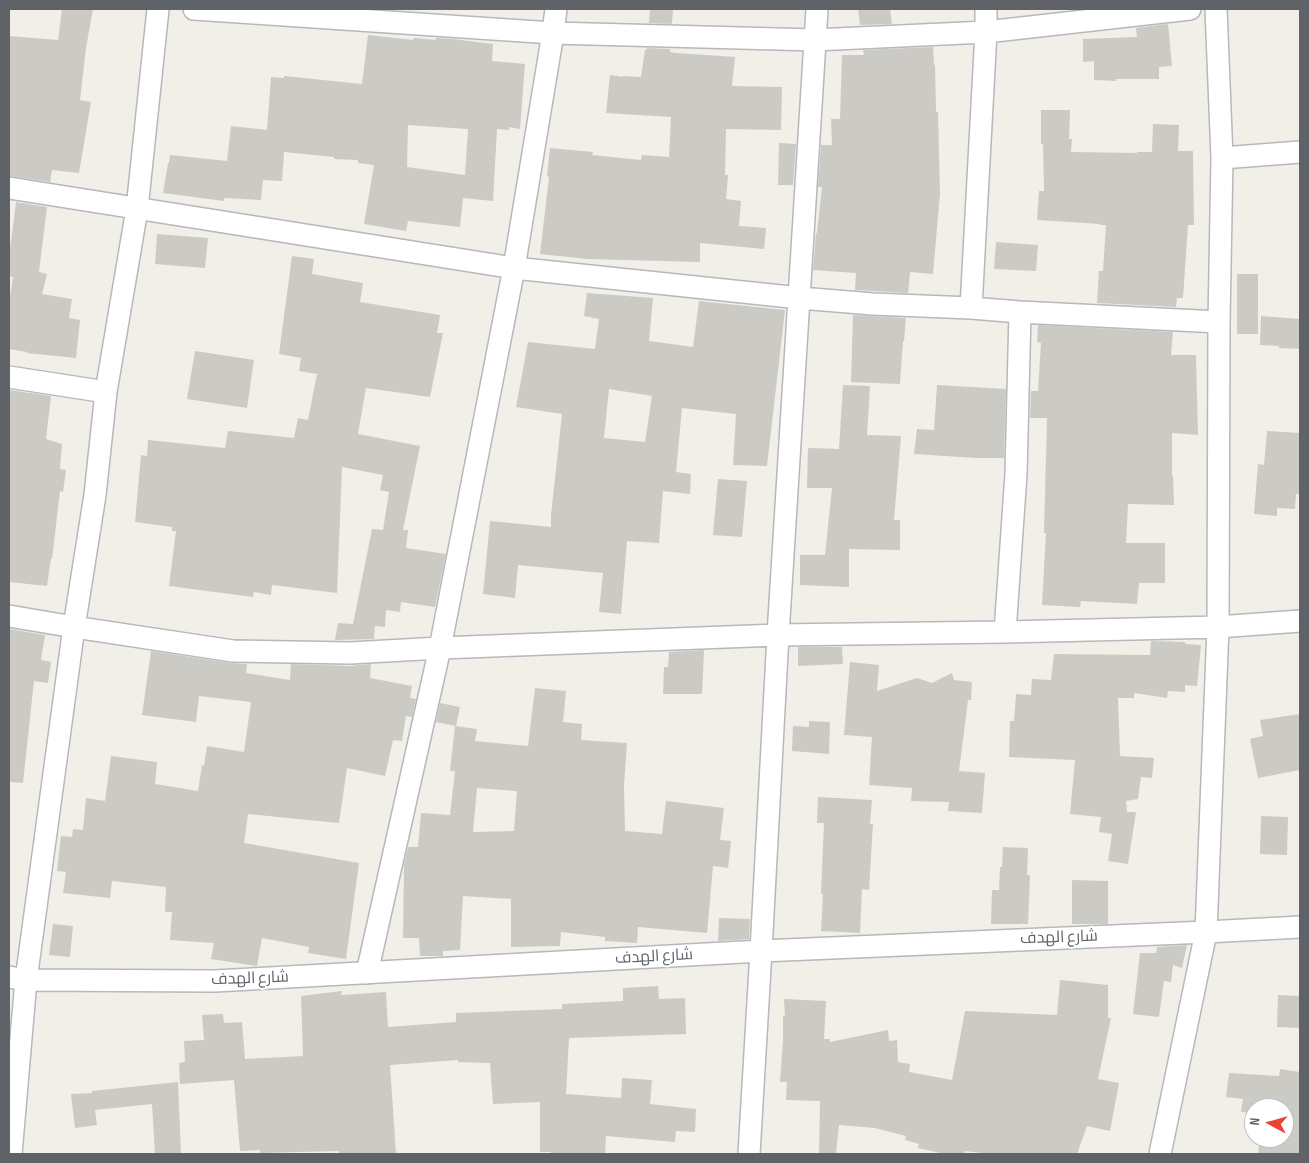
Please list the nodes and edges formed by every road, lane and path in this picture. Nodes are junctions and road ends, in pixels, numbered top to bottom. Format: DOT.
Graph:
graph roads {
  1 [pos="158,9"];
  2 [pos="194,9"];
  3 [pos="556,9"];
  4 [pos="817,9"];
  5 [pos="986,9"];
  6 [pos="1190,9"];
  7 [pos="1216,9"];
  8 [pos="314,13"];
  9 [pos="986,32"];
  10 [pos="553,33"];
  11 [pos="816,40"];
  12 [pos="1300,152"];
  13 [pos="1222,158"];
  14 [pos="9,188"];
  15 [pos="137,209"];
  16 [pos="514,268"];
  17 [pos="800,298"];
  18 [pos="971,308"];
  19 [pos="1020,312"];
  20 [pos="1219,322"];
  21 [pos="9,377"];
  22 [pos="106,392"];
  23 [pos="9,616"];
  24 [pos="1300,621"];
  25 [pos="74,627"];
  26 [pos="1218,627"];
  27 [pos="1005,632"];
  28 [pos="778,635"];
  29 [pos="440,648"];
  30 [pos="1300,927"];
  31 [pos="1206,932"];
  32 [pos="762,951"];
  33 [pos="367,973"];
  34 [pos="17,978"];
  35 [pos="11,1154"];
  36 [pos="749,1154"];
  37 [pos="1160,1154"];
  1 -- 15 [label="street"];
  2 -- 8 [label="street"];
  3 -- 10 [label="street"];
  4 -- 11 [label="street"];
  5 -- 9 [label="street"];
  6 -- 9 [label="street"];
  7 -- 13 [label="street"];
  8 -- 10 [label="street"];
  9 -- 11 [label="street"];
  9 -- 18 [label="street"];
  10 -- 11 [label="street"];
  10 -- 16 [label="street"];
  11 -- 17 [label="street"];
  12 -- 13 [label="street"];
  13 -- 20 [label="street"];
  14 -- 15 [label="street"];
  15 -- 16 [label="street"];
  15 -- 22 [label="street"];
  16 -- 17 [label="street"];
  16 -- 29 [label="street"];
  17 -- 18 [label="street"];
  17 -- 28 [label="street"];
  18 -- 19 [label="street"];
  19 -- 20 [label="street"];
  19 -- 27 [label="street"];
  20 -- 26 [label="street"];
  21 -- 22 [label="street"];
  22 -- 25 [label="street"];
  23 -- 25 [label="street"];
  24 -- 26 [label="street"];
  25 -- 29 [label="street"];
  25 -- 34 [label="street"];
  26 -- 27 [label="street"];
  26 -- 31 [label="street"];
  27 -- 28 [label="street"];
  28 -- 29 [label="street"];
  28 -- 32 [label="street"];
  29 -- 33 [label="street"];
  30 -- 31 [label="street, شارع الهدف"];
  31 -- 32 [label="street, شارع الهدف"];
  31 -- 37 [label="street"];
  32 -- 33 [label="street, شارع الهدف"];
  32 -- 36 [label="street"];
  33 -- 34 [label="street, شارع الهدف"];
  34 -- 35 [label="street"];
}
